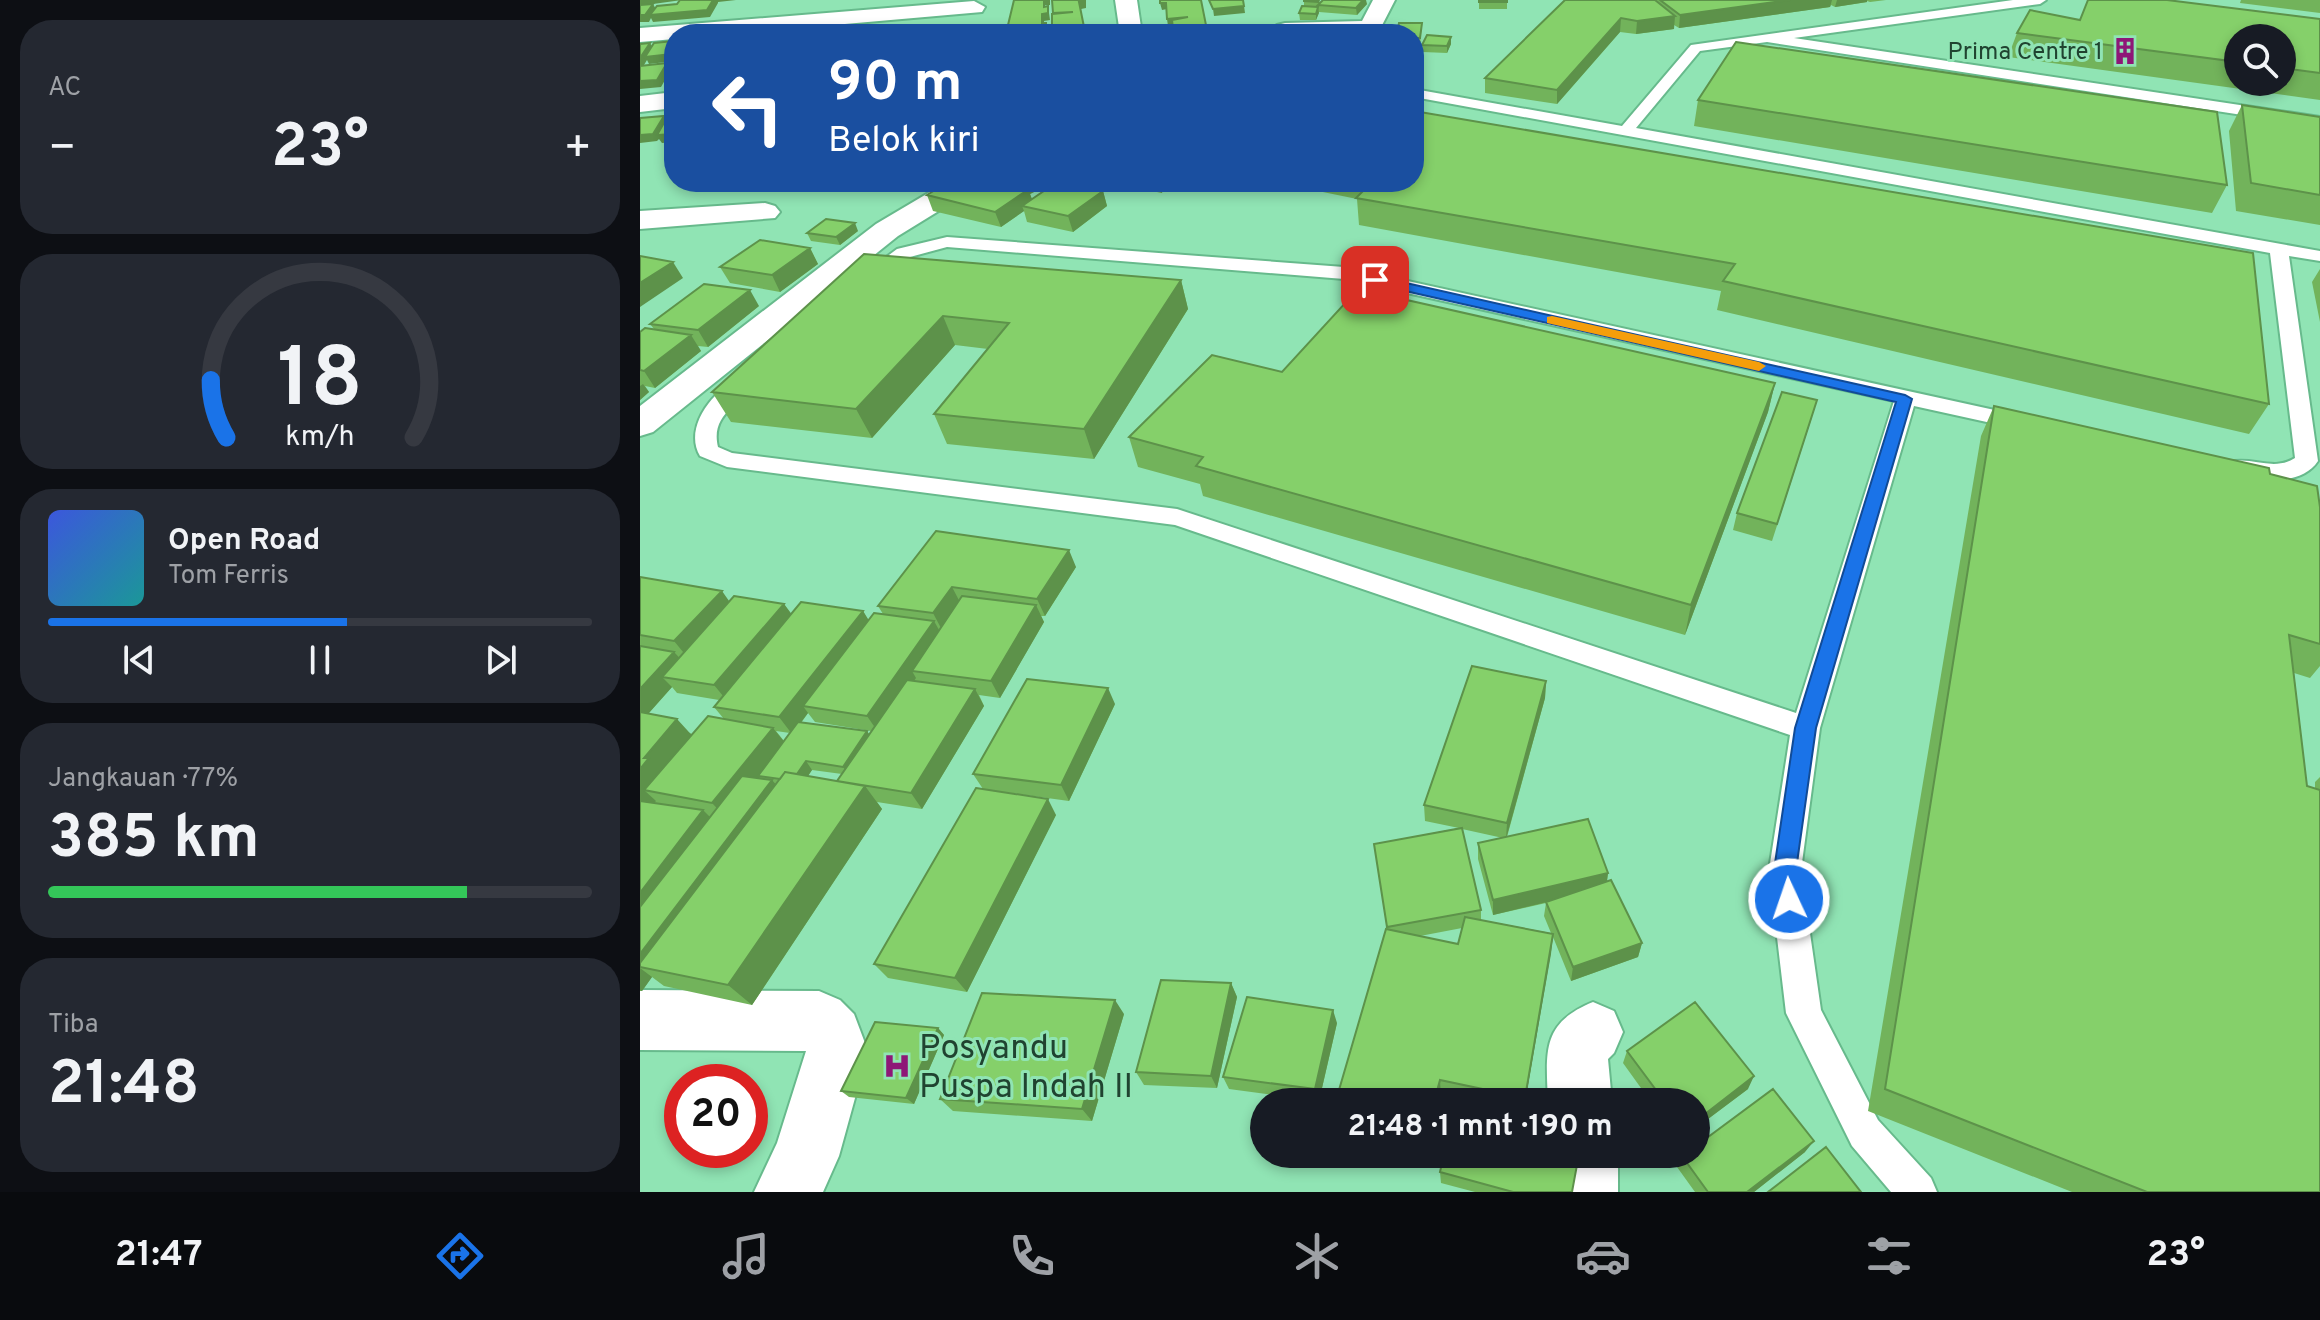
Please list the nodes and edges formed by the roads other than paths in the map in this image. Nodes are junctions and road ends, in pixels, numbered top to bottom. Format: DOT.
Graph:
graph roads {
  1 [pos="792,0"];
  2 [pos="1126,0"];
  3 [pos="1384,0"];
  4 [pos="2040,0"];
  5 [pos="974,3"];
  6 [pos="949,5"];
  7 [pos="1301,8"];
  8 [pos="781,23"];
  9 [pos="769,24"];
  10 [pos="970,24"];
  11 [pos="1130,24"];
  12 [pos="1281,24"];
  13 [pos="1372,24"];
  14 [pos="664,33"];
  15 [pos="640,35"];
  16 [pos="1766,38"];
  17 [pos="1424,95"];
  18 [pos="664,101"];
  19 [pos="640,104"];
  20 [pos="2320,122"];
  21 [pos="1626,131"];
  22 [pos="955,192"];
  23 [pos="765,212"];
  24 [pos="640,220"];
  25 [pos="2279,249"];
  26 [pos="2320,256"];
  27 [pos="847,295"];
  28 [pos="767,364"];
  29 [pos="1905,399"];
  30 [pos="640,424"];
  31 [pos="2045,428"];
  32 [pos="2217,463"];
  33 [pos="1806,728"];
  34 [pos="640,1020"];
  35 [pos="1593,1032"];
  36 [pos="1579,1088"];
  37 [pos="1585,1168"];
  38 [pos="787,1192"];
  39 [pos="1585,1192"];
  40 [pos="1917,1192"];
  1 -- 8 [label="street"];
  2 -- 11 [label="street"];
  3 -- 13 [label="street"];
  4 -- 16 [label="lane"];
  5 -- 6 [label="street"];
  5 -- 10 [label="street"];
  6 -- 8 [label="street"];
  7 -- 12 [label="street"];
  8 -- 9 [label="street"];
  14 -- 15 [label="street"];
  16 -- 20 [label="lane"];
  16 -- 21 [label="lane"];
  17 -- 21 [label="lane"];
  18 -- 19 [label="street"];
  21 -- 25 [label="lane"];
  22 -- 30 [label="street"];
  23 -- 24 [label="street"];
  25 -- 26 [label="lane"];
  25 -- 32 [label="lane"];
  27 -- 29 [label="lane"];
  28 -- 33 [label="lane"];
  29 -- 31 [label="lane"];
  29 -- 33 [label="lane"];
  33 -- 40 [label="lane"];
  34 -- 38 [label="street"];
  35 -- 36 [label="street"];
  37 -- 39 [label="street"];
}
